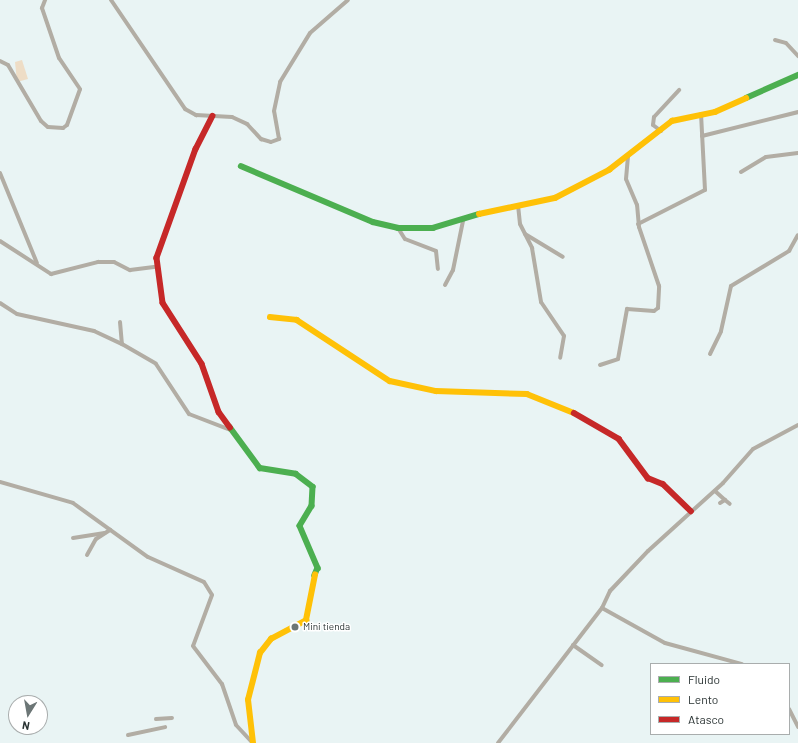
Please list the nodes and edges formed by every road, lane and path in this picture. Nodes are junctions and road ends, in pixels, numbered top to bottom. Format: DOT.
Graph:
graph roads {
  1 [pos="45,0"];
  2 [pos="111,0"];
  3 [pos="348,0"];
  4 [pos="776,40"];
  5 [pos="798,56"];
  6 [pos="0,60"];
  7 [pos="798,75"];
  8 [pos="679,90"];
  9 [pos="798,112"];
  10 [pos="701,114"];
  11 [pos="213,116"];
  12 [pos="662,131"];
  13 [pos="702,136"];
  14 [pos="798,153"];
  15 [pos="628,155"];
  16 [pos="241,166"];
  17 [pos="741,172"];
  18 [pos="0,173"];
  19 [pos="518,205"];
  20 [pos="463,221"];
  21 [pos="638,224"];
  22 [pos="398,228"];
  23 [pos="524,233"];
  24 [pos="798,235"];
  25 [pos="0,242"];
  26 [pos="563,257"];
  27 [pos="37,263"];
  28 [pos="156,267"];
  29 [pos="438,269"];
  30 [pos="445,285"];
  31 [pos="0,303"];
  32 [pos="270,317"];
  33 [pos="120,322"];
  34 [pos="122,344"];
  35 [pos="710,354"];
  36 [pos="560,358"];
  37 [pos="600,365"];
  38 [pos="798,425"];
  39 [pos="233,431"];
  40 [pos="0,482"];
  41 [pos="715,491"];
  42 [pos="725,500"];
  43 [pos="720,504"];
  44 [pos="730,504"];
  45 [pos="691,511"];
  46 [pos="108,531"];
  47 [pos="73,538"];
  48 [pos="87,555"];
  49 [pos="602,608"];
  50 [pos="573,645"];
  51 [pos="738,663"];
  52 [pos="602,665"];
  53 [pos="790,711"];
  54 [pos="172,718"];
  55 [pos="156,719"];
  56 [pos="165,727"];
  57 [pos="798,728"];
  58 [pos="128,735"];
  59 [pos="253,743"];
  60 [pos="498,743"];
  1 -- 6 [label="street"];
  2 -- 11 [label="street"];
  3 -- 11 [label="street"];
  4 -- 5 [label="street"];
  7 -- 10 [label="street"];
  8 -- 12 [label="street"];
  9 -- 13 [label="street"];
  10 -- 12 [label="street"];
  10 -- 13 [label="street"];
  11 -- 28 [label="street"];
  12 -- 15 [label="street"];
  13 -- 21 [label="street"];
  14 -- 17 [label="street"];
  15 -- 19 [label="street"];
  15 -- 21 [label="street"];
  16 -- 22 [label="street"];
  18 -- 27 [label="street"];
  19 -- 20 [label="street"];
  19 -- 23 [label="street"];
  20 -- 22 [label="street"];
  20 -- 30 [label="street"];
  21 -- 37 [label="street"];
  22 -- 29 [label="street"];
  23 -- 26 [label="street"];
  23 -- 36 [label="street"];
  24 -- 35 [label="street"];
  25 -- 27 [label="street"];
  27 -- 28 [label="street"];
  28 -- 39 [label="street"];
  31 -- 34 [label="street"];
  32 -- 45 [label="street"];
  33 -- 34 [label="street"];
  34 -- 39 [label="street"];
  38 -- 41 [label="street"];
  39 -- 59 [label="street"];
  40 -- 46 [label="street"];
  41 -- 42 [label="street"];
  41 -- 45 [label="street"];
  42 -- 43 [label="street"];
  42 -- 44 [label="street"];
  45 -- 49 [label="street"];
  46 -- 47 [label="street"];
  46 -- 48 [label="street"];
  46 -- 59 [label="street"];
  49 -- 50 [label="street"];
  49 -- 51 [label="street"];
  50 -- 52 [label="street"];
  50 -- 60 [label="street"];
  53 -- 57 [label="street"];
  54 -- 55 [label="street"];
  56 -- 58 [label="street"];
}
